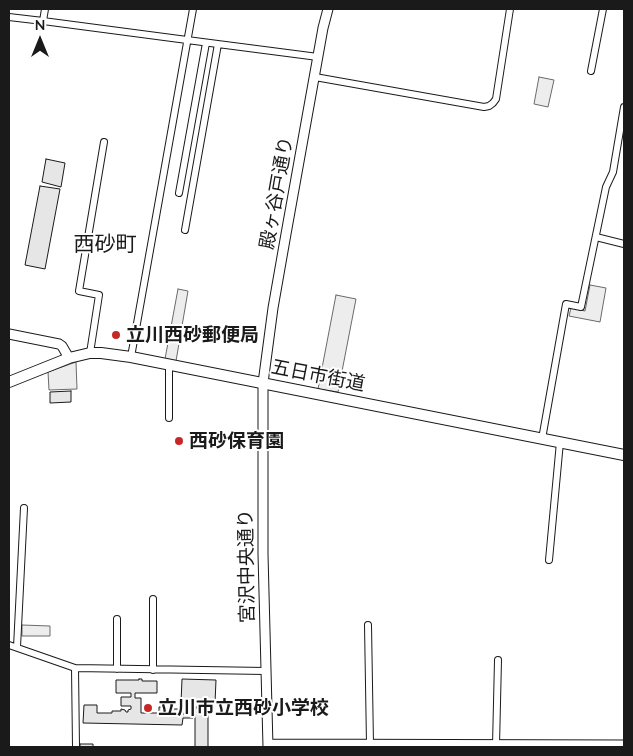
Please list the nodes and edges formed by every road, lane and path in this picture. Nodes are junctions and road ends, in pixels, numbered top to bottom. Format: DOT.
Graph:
graph roads {
  1 [pos="45,9"];
  2 [pos="193,9"];
  3 [pos="328,9"];
  4 [pos="510,9"];
  5 [pos="603,9"];
  6 [pos="9,17"];
  7 [pos="43,21"];
  8 [pos="187,40"];
  9 [pos="206,43"];
  10 [pos="218,44"];
  11 [pos="318,56"];
  12 [pos="591,71"];
  13 [pos="315,76"];
  14 [pos="624,107"];
  15 [pos="104,142"];
  16 [pos="184,167"];
  17 [pos="196,169"];
  18 [pos="179,193"];
  19 [pos="185,230"];
  20 [pos="596,238"];
  21 [pos="624,244"];
  22 [pos="9,334"];
  23 [pos="90,353"];
  24 [pos="131,357"];
  25 [pos="68,358"];
  26 [pos="169,365"];
  27 [pos="9,382"];
  28 [pos="262,383"];
  29 [pos="169,418"];
  30 [pos="542,439"];
  31 [pos="560,442"];
  32 [pos="624,455"];
  33 [pos="24,508"];
  34 [pos="549,560"];
  35 [pos="153,599"];
  36 [pos="117,619"];
  37 [pos="368,625"];
  38 [pos="9,644"];
  39 [pos="17,647"];
  40 [pos="498,660"];
  41 [pos="75,668"];
  42 [pos="117,669"];
  43 [pos="154,670"];
  44 [pos="266,671"];
  45 [pos="624,744"];
  46 [pos="339,745"];
  47 [pos="372,745"];
  48 [pos="496,745"];
  49 [pos="268,746"];
  50 [pos="76,747"];
  1 -- 7 [label="street"];
  2 -- 8 [label="street"];
  3 -- 11 [label="street, 殿ヶ谷戸通り"];
  4 -- 13 [label="street"];
  5 -- 12 [label="street"];
  6 -- 7 [label="street"];
  7 -- 8 [label="street"];
  8 -- 9 [label="street"];
  8 -- 24 [label="street"];
  9 -- 10 [label="street"];
  9 -- 16 [label="street"];
  10 -- 11 [label="street"];
  10 -- 17 [label="street"];
  11 -- 13 [label="street, 殿ヶ谷戸通り"];
  13 -- 28 [label="street, 殿ヶ谷戸通り"];
  14 -- 20 [label="street"];
  15 -- 23 [label="street"];
  16 -- 17 [label="street"];
  16 -- 18 [label="street"];
  17 -- 19 [label="street"];
  20 -- 21 [label="street"];
  20 -- 30 [label="street"];
  22 -- 25 [label="street"];
  23 -- 24 [label="main road, 五日市街道"];
  23 -- 25 [label="main road, 五日市街道"];
  24 -- 26 [label="main road, 五日市街道"];
  25 -- 27 [label="main road, 五日市街道"];
  26 -- 28 [label="main road, 五日市街道"];
  26 -- 29 [label="street"];
  28 -- 30 [label="main road, 五日市街道"];
  28 -- 44 [label="street, 宮沢中央通り"];
  30 -- 31 [label="main road, 五日市街道"];
  31 -- 32 [label="main road, 五日市街道"];
  31 -- 34 [label="street"];
  33 -- 39 [label="street"];
  35 -- 43 [label="street"];
  36 -- 42 [label="street"];
  37 -- 47 [label="street"];
  38 -- 39 [label="street"];
  39 -- 41 [label="street"];
  40 -- 48 [label="street"];
  41 -- 42 [label="street"];
  41 -- 50 [label="street"];
  42 -- 43 [label="street"];
  43 -- 44 [label="street"];
  44 -- 49 [label="street, 宮沢中央通り"];
  45 -- 48 [label="street"];
  46 -- 47 [label="street"];
  46 -- 49 [label="street"];
  47 -- 48 [label="street"];
}
